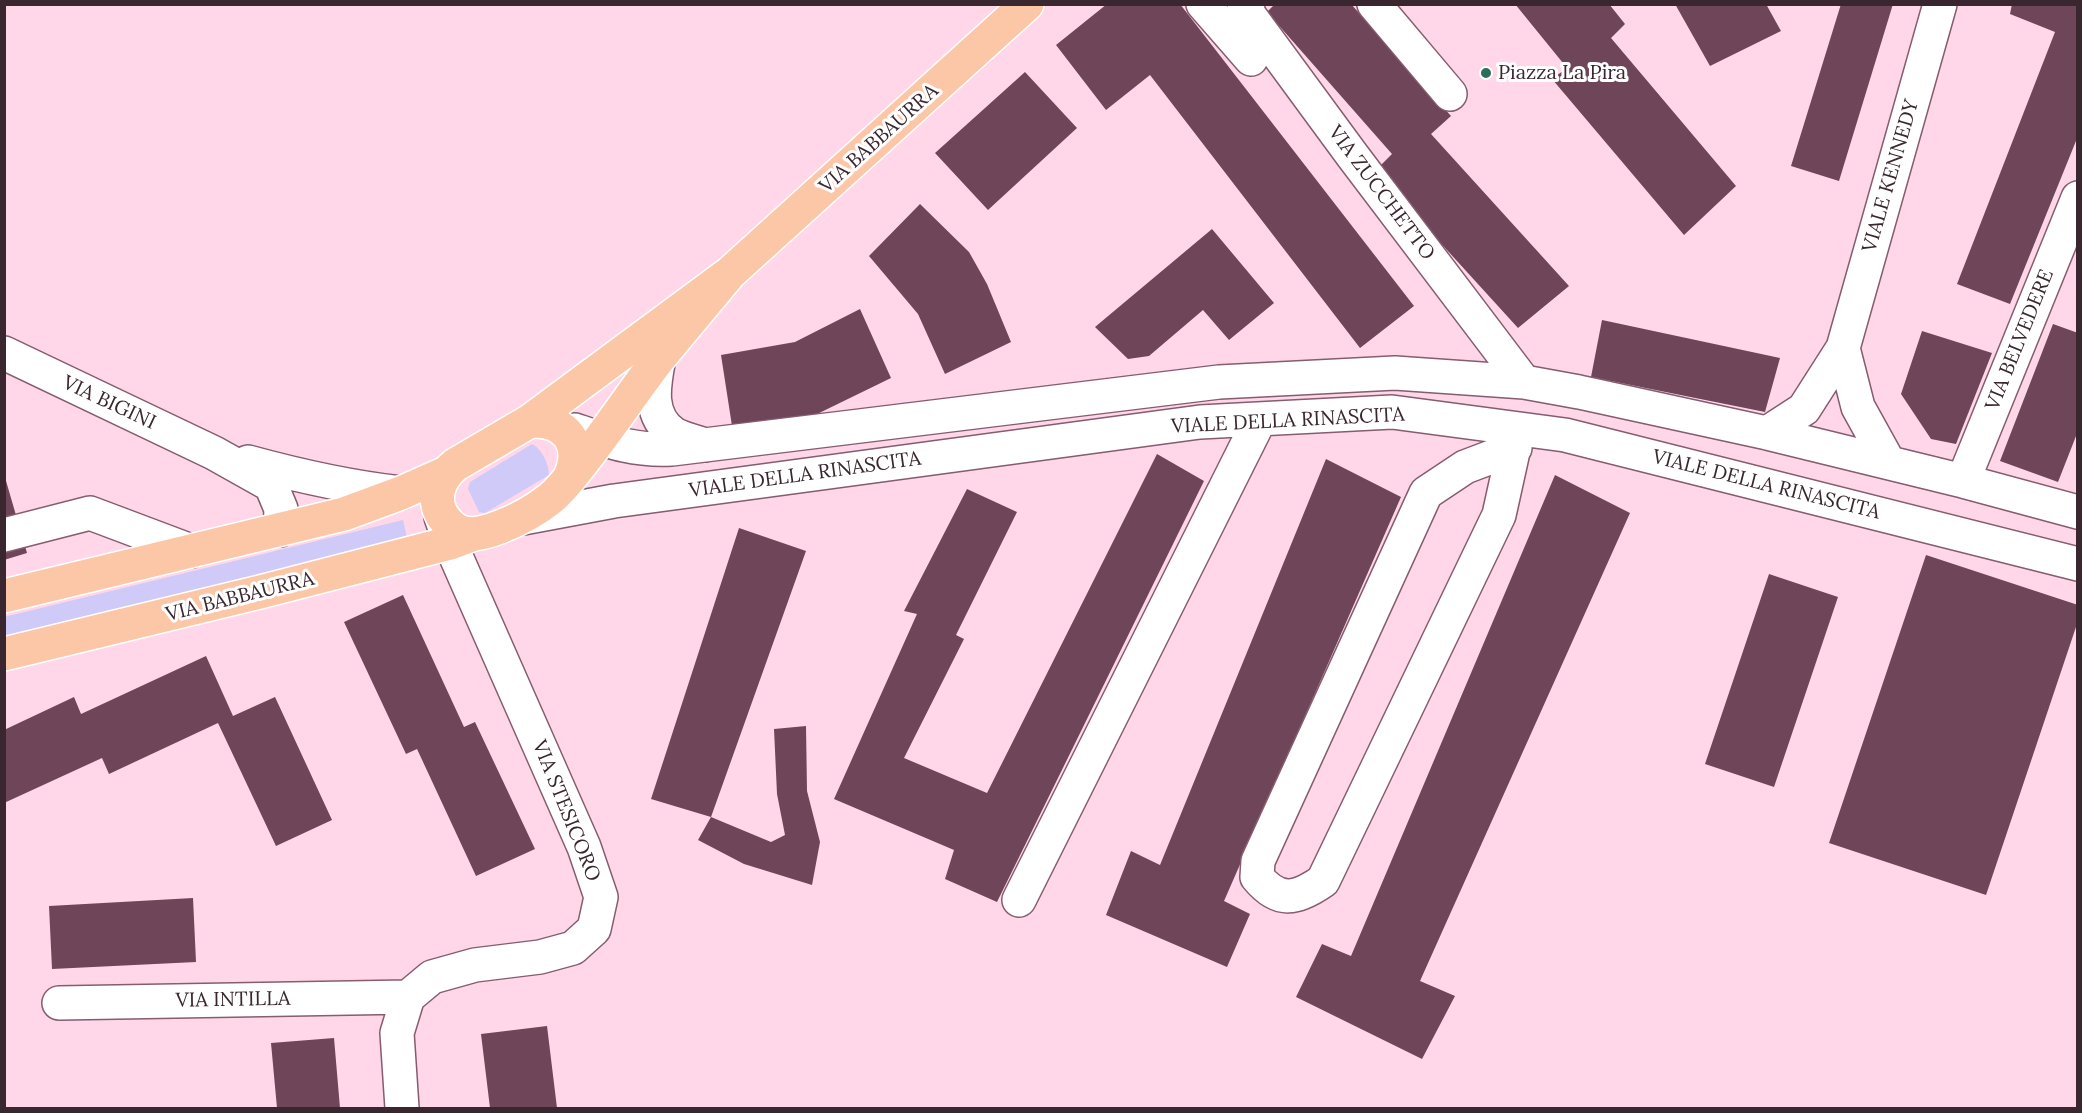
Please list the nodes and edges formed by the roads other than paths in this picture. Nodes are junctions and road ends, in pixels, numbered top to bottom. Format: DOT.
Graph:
graph roads {
  1 [pos="1027,4"];
  2 [pos="1248,4"];
  3 [pos="1374,4"];
  4 [pos="1940,4"];
  5 [pos="1209,7"];
  6 [pos="1251,59"];
  7 [pos="1450,94"];
  8 [pos="2078,198"];
  9 [pos="730,273"];
  10 [pos="1843,348"];
  11 [pos="4,353"];
  12 [pos="660,358"];
  13 [pos="1524,382"];
  14 [pos="1260,418"];
  15 [pos="543,422"];
  16 [pos="1767,433"];
  17 [pos="601,439"];
  18 [pos="1516,439"];
  19 [pos="706,446"];
  20 [pos="214,453"];
  21 [pos="1889,463"];
  22 [pos="446,473"];
  23 [pos="569,479"];
  24 [pos="1963,481"];
  25 [pos="401,493"];
  26 [pos="438,507"];
  27 [pos="2078,512"];
  28 [pos="523,518"];
  29 [pos="280,530"];
  30 [pos="4,535"];
  31 [pos="462,539"];
  32 [pos="191,551"];
  33 [pos="2078,564"];
  34 [pos="4,596"];
  35 [pos="4,654"];
  36 [pos="1019,900"];
  37 [pos="408,997"];
  38 [pos="59,1003"];
  39 [pos="402,1108"];
  1 -- 9 [label="main road, VIA BABBAURRA"];
  2 -- 13 [label="street, VIA ZUCCHETTO"];
  3 -- 7 [label="street"];
  4 -- 10 [label="street, VIALE KENNEDY"];
  5 -- 6 [label="street"];
  8 -- 24 [label="street, VIA BELVEDERE"];
  9 -- 12 [label="main road, VIA BABBAURRA"];
  9 -- 15 [label="main road"];
  10 -- 16 [label="street, VIALE KENNEDY"];
  10 -- 21 [label="street"];
  11 -- 20 [label="street, VIA BIGINI"];
  12 -- 17 [label="main road, VIA BABBAURRA"];
  12 -- 19 [label="street"];
  13 -- 16 [label="street, VIALE DELLA RINASCITA"];
  13 -- 19 [label="street, VIALE DELLA RINASCITA"];
  14 -- 18 [label="street, VIALE DELLA RINASCITA"];
  14 -- 28 [label="street, VIALE DELLA RINASCITA"];
  14 -- 36 [label="street"];
  15 -- 17 [label="street, VIALE DELLA RINASCITA"];
  15 -- 22 [label="main road"];
  15 -- 23 [label="main road"];
  16 -- 21 [label="street, VIALE DELLA RINASCITA"];
  17 -- 19 [label="street, VIALE DELLA RINASCITA"];
  17 -- 23 [label="main road, VIA BABBAURRA"];
  18 -- 18 [label="street"];
  18 -- 33 [label="street, VIALE DELLA RINASCITA"];
  20 -- 25 [label="street"];
  20 -- 29 [label="street"];
  21 -- 24 [label="street, VIALE DELLA RINASCITA"];
  22 -- 25 [label="main road"];
  22 -- 26 [label="main road"];
  23 -- 28 [label="main road, VIA BABBAURRA"];
  24 -- 27 [label="street, VIALE DELLA RINASCITA"];
  25 -- 29 [label="main road"];
  26 -- 31 [label="street, VIA STESICORO"];
  28 -- 31 [label="main road, VIA BABBAURRA"];
  29 -- 32 [label="main road"];
  30 -- 32 [label="street"];
  31 -- 35 [label="main road, VIA BABBAURRA"];
  31 -- 37 [label="street, VIA STESICORO"];
  32 -- 34 [label="main road"];
  37 -- 38 [label="street, VIA INTILLA"];
  37 -- 39 [label="street"];
}
